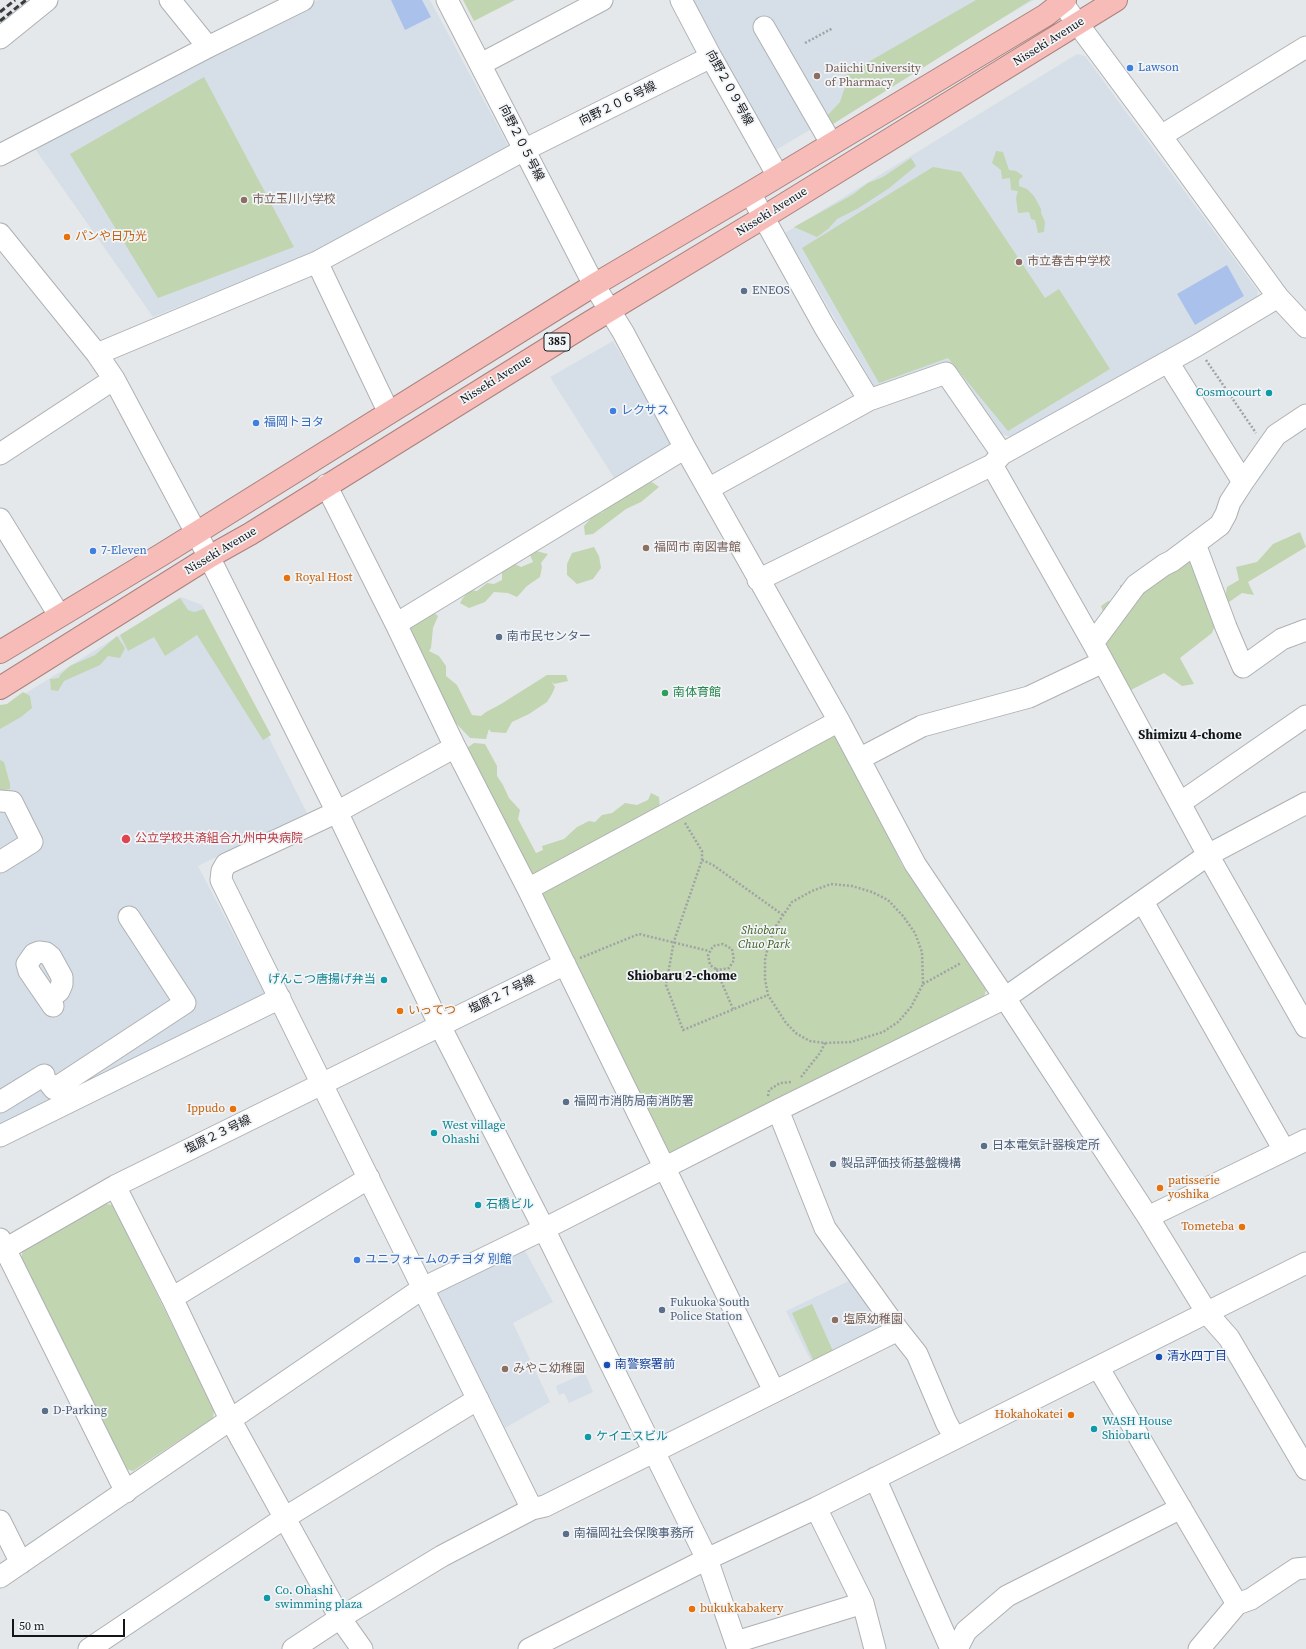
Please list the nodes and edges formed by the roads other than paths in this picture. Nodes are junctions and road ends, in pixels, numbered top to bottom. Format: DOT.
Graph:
graph roads {
  1 [pos="47,0"];
  2 [pos="170,0"];
  3 [pos="448,0"];
  4 [pos="602,0"];
  5 [pos="681,0"];
  6 [pos="1116,0"];
  7 [pos="1062,1"];
  8 [pos="296,2"];
  9 [pos="1077,25"];
  10 [pos="764,27"];
  11 [pos="0,38"];
  12 [pos="208,47"];
  13 [pos="1306,47"];
  14 [pos="711,57"];
  15 [pos="481,64"];
  16 [pos="1161,136"];
  17 [pos="831,143"];
  18 [pos="524,150"];
  19 [pos="0,154"];
  20 [pos="778,176"];
  21 [pos="750,193"];
  22 [pos="764,217"];
  23 [pos="0,234"];
  24 [pos="317,262"];
  25 [pos="594,285"];
  26 [pos="1278,297"];
  27 [pos="610,310"];
  28 [pos="1303,319"];
  29 [pos="97,354"];
  30 [pos="1168,362"];
  31 [pos="114,380"];
  32 [pos="869,400"];
  33 [pos="389,413"];
  34 [pos="1306,415"];
  35 [pos="685,448"];
  36 [pos="0,454"];
  37 [pos="997,460"];
  38 [pos="1243,482"];
  39 [pos="326,485"];
  40 [pos="708,489"];
  41 [pos="0,519"];
  42 [pos="195,533"];
  43 [pos="1195,544"];
  44 [pos="209,556"];
  45 [pos="758,580"];
  46 [pos="59,615"];
  47 [pos="396,624"];
  48 [pos="1306,630"];
  49 [pos="1093,643"];
  50 [pos="0,652"];
  51 [pos="1103,662"];
  52 [pos="0,688"];
  53 [pos="1306,716"];
  54 [pos="839,721"];
  55 [pos="455,747"];
  56 [pos="859,759"];
  57 [pos="0,801"];
  58 [pos="1180,803"];
  59 [pos="1306,803"];
  60 [pos="337,812"];
  61 [pos="1208,855"];
  62 [pos="0,862"];
  63 [pos="528,889"];
  64 [pos="1143,902"];
  65 [pos="129,917"];
  66 [pos="565,964"];
  67 [pos="280,998"];
  68 [pos="1005,998"];
  69 [pos="440,1026"];
  70 [pos="1306,1027"];
  71 [pos="322,1084"];
  72 [pos="0,1102"];
  73 [pos="776,1111"];
  74 [pos="0,1136"];
  75 [pos="1306,1140"];
  76 [pos="1284,1150"];
  77 [pos="664,1168"];
  78 [pos="369,1178"];
  79 [pos="115,1186"];
  80 [pos="1148,1218"];
  81 [pos="544,1229"];
  82 [pos="2,1247"];
  83 [pos="1306,1263"];
  84 [pos="423,1288"];
  85 [pos="172,1298"];
  86 [pos="1207,1313"];
  87 [pos="898,1330"];
  88 [pos="1098,1367"];
  89 [pos="774,1391"];
  90 [pos="478,1399"];
  91 [pos="230,1419"];
  92 [pos="955,1438"];
  93 [pos="654,1451"];
  94 [pos="1306,1469"];
  95 [pos="875,1478"];
  96 [pos="126,1492"];
  97 [pos="816,1508"];
  98 [pos="1181,1508"];
  99 [pos="532,1509"];
  100 [pos="286,1518"];
  101 [pos="0,1521"];
  102 [pos="707,1559"];
  103 [pos="21,1563"];
  104 [pos="1306,1568"];
  105 [pos="0,1577"];
  106 [pos="863,1603"];
  107 [pos="1237,1604"];
  108 [pos="340,1618"];
  109 [pos="737,1646"];
  110 [pos="89,1649"];
  111 [pos="294,1649"];
  112 [pos="362,1649"];
  113 [pos="529,1649"];
  114 [pos="875,1649"];
  115 [pos="951,1649"];
  116 [pos="957,1649"];
  117 [pos="1199,1649"];
  1 -- 11 [label="street"];
  2 -- 12 [label="street"];
  3 -- 15 [label="street, 向野２０５号線"];
  4 -- 15 [label="street"];
  5 -- 14 [label="street, 向野２０９号線"];
  6 -- 9 [label="highway, Nisseki Avenue / 385"];
  7 -- 9 [label="street"];
  7 -- 17 [label="highway, Nisseki Avenue / 385"];
  8 -- 12 [label="street"];
  9 -- 16 [label="street"];
  9 -- 22 [label="highway, Nisseki Avenue / 385"];
  10 -- 17 [label="street"];
  12 -- 19 [label="street"];
  13 -- 16 [label="street"];
  14 -- 18 [label="street, 向野２０６号線"];
  14 -- 20 [label="street, 向野２０９号線"];
  15 -- 18 [label="street, 向野２０５号線"];
  16 -- 26 [label="street"];
  17 -- 20 [label="highway, Nisseki Avenue / 385"];
  18 -- 24 [label="street, 向野２０６号線"];
  18 -- 25 [label="street, 向野２０５号線"];
  20 -- 21 [label="highway, Nisseki Avenue / 385"];
  21 -- 22 [label="street"];
  21 -- 25 [label="highway, Nisseki Avenue / 385"];
  22 -- 27 [label="highway, Nisseki Avenue / 385"];
  22 -- 32 [label="street"];
  23 -- 29 [label="street"];
  24 -- 29 [label="street, 向野２０６号線"];
  24 -- 33 [label="street"];
  25 -- 27 [label="street, 向野２０５号線"];
  25 -- 33 [label="highway, Nisseki Avenue / 385"];
  26 -- 28 [label="street"];
  26 -- 30 [label="street"];
  27 -- 35 [label="street, 向野２０５号線"];
  27 -- 39 [label="highway, Nisseki Avenue / 385"];
  29 -- 31 [label="street"];
  30 -- 37 [label="street"];
  30 -- 38 [label="street"];
  31 -- 36 [label="street"];
  31 -- 42 [label="street"];
  32 -- 37 [label="street"];
  32 -- 40 [label="street"];
  33 -- 42 [label="highway, Nisseki Avenue / 385"];
  34 -- 38 [label="street"];
  35 -- 40 [label="street, 向野２０５号線"];
  35 -- 47 [label="street"];
  37 -- 45 [label="street"];
  37 -- 49 [label="street"];
  38 -- 43 [label="street"];
  39 -- 44 [label="highway, Nisseki Avenue / 385"];
  39 -- 47 [label="street"];
  40 -- 45 [label="street, 向野２０５号線"];
  41 -- 46 [label="street"];
  42 -- 44 [label="street"];
  42 -- 46 [label="highway, Nisseki Avenue / 385"];
  43 -- 48 [label="street"];
  43 -- 49 [label="street"];
  44 -- 52 [label="highway, Nisseki Avenue / 385"];
  44 -- 60 [label="street"];
  45 -- 54 [label="street, 向野２０５号線"];
  46 -- 50 [label="highway, Nisseki Avenue / 385"];
  47 -- 55 [label="street"];
  49 -- 51 [label="street"];
  51 -- 56 [label="street"];
  51 -- 58 [label="street"];
  53 -- 58 [label="street"];
  54 -- 56 [label="street, 向野２０５号線"];
  54 -- 63 [label="street"];
  55 -- 60 [label="street"];
  55 -- 63 [label="street"];
  56 -- 68 [label="street, 向野２０５号線"];
  57 -- 62 [label="street"];
  58 -- 61 [label="street"];
  59 -- 61 [label="street"];
  60 -- 67 [label="street"];
  60 -- 69 [label="street"];
  61 -- 64 [label="street"];
  61 -- 70 [label="street"];
  63 -- 66 [label="street"];
  64 -- 68 [label="street"];
  64 -- 76 [label="street"];
  65 -- 72 [label="street"];
  66 -- 69 [label="street, 塩原２７号線"];
  66 -- 77 [label="street"];
  67 -- 71 [label="street"];
  67 -- 74 [label="street"];
  68 -- 73 [label="street"];
  68 -- 80 [label="street, 向野２０５号線"];
  69 -- 71 [label="street, 塩原２３号線"];
  69 -- 81 [label="street"];
  71 -- 78 [label="street"];
  71 -- 79 [label="street, 塩原２３号線"];
  73 -- 77 [label="street"];
  73 -- 87 [label="street"];
  75 -- 76 [label="street"];
  76 -- 80 [label="street"];
  77 -- 81 [label="street"];
  77 -- 89 [label="street"];
  78 -- 84 [label="street"];
  78 -- 85 [label="street"];
  79 -- 82 [label="street, 塩原２３号線"];
  79 -- 85 [label="street"];
  80 -- 86 [label="street, 向野２０５号線"];
  81 -- 84 [label="street"];
  81 -- 93 [label="street"];
  82 -- 96 [label="street"];
  83 -- 86 [label="street"];
  84 -- 90 [label="street"];
  84 -- 91 [label="street"];
  85 -- 91 [label="street"];
  86 -- 88 [label="street"];
  86 -- 94 [label="street, 向野２０５号線"];
  87 -- 89 [label="street"];
  87 -- 92 [label="street"];
  88 -- 92 [label="street"];
  88 -- 98 [label="street"];
  89 -- 93 [label="street"];
  90 -- 99 [label="street"];
  90 -- 100 [label="street"];
  91 -- 96 [label="street"];
  91 -- 100 [label="street"];
  92 -- 95 [label="street"];
  93 -- 99 [label="street"];
  93 -- 102 [label="street"];
  95 -- 97 [label="street"];
  95 -- 115 [label="street"];
  96 -- 103 [label="street"];
  97 -- 102 [label="street"];
  97 -- 106 [label="street"];
  98 -- 107 [label="street"];
  98 -- 116 [label="street"];
  99 -- 108 [label="street"];
  100 -- 108 [label="street"];
  100 -- 110 [label="street"];
  101 -- 103 [label="street"];
  102 -- 109 [label="street"];
  102 -- 113 [label="street"];
  103 -- 105 [label="street"];
  104 -- 107 [label="street"];
  106 -- 109 [label="street"];
  106 -- 114 [label="street"];
  107 -- 117 [label="street"];
  108 -- 111 [label="street"];
  108 -- 112 [label="street"];
}
